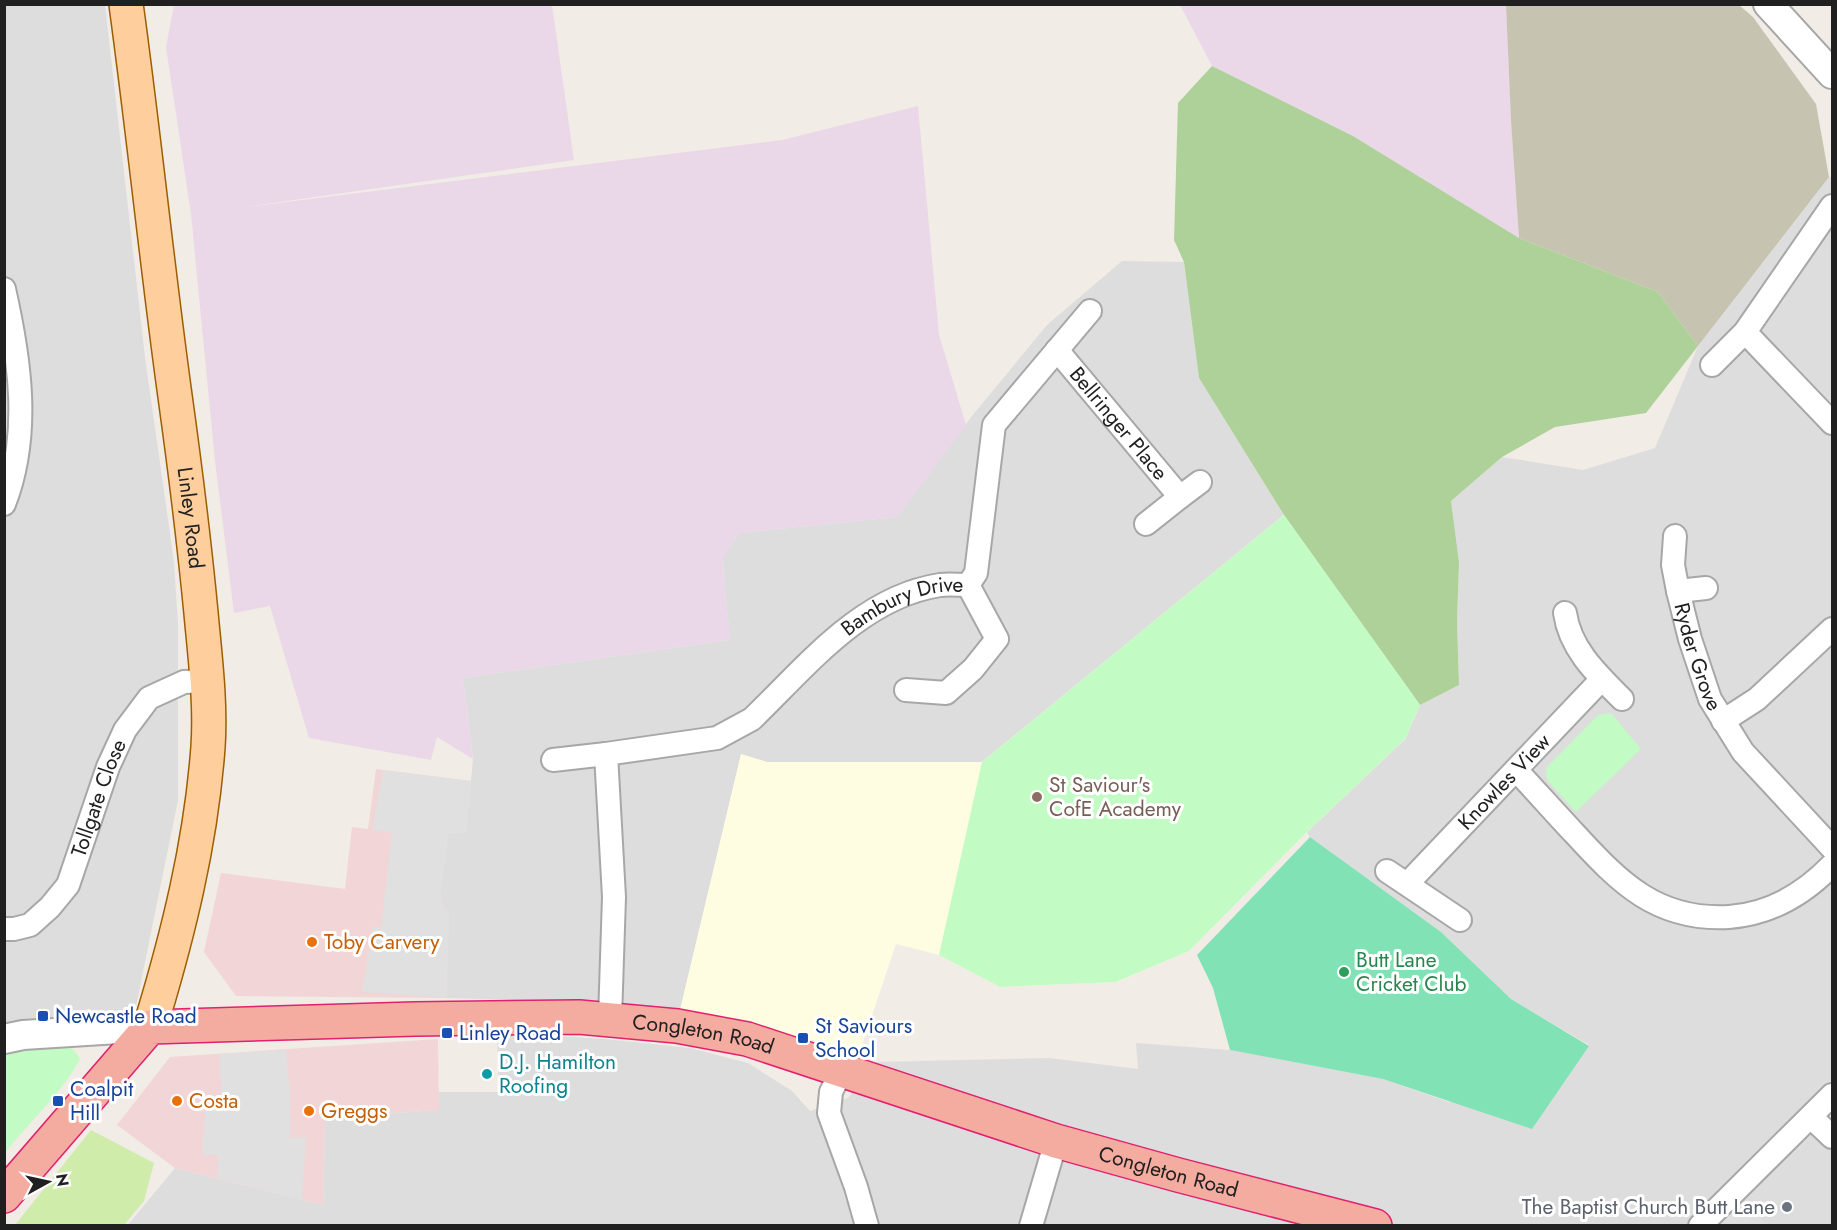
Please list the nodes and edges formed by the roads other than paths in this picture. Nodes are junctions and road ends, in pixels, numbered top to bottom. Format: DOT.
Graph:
graph roads {
  1 [pos="126,4"];
  2 [pos="1768,4"];
  3 [pos="1833,74"];
  4 [pos="1833,206"];
  5 [pos="4,289"];
  6 [pos="1090,311"];
  7 [pos="1745,332"];
  8 [pos="1057,350"];
  9 [pos="1712,365"];
  10 [pos="1833,423"];
  11 [pos="1200,482"];
  12 [pos="1179,497"];
  13 [pos="4,504"];
  14 [pos="1146,524"];
  15 [pos="1675,536"];
  16 [pos="968,585"];
  17 [pos="1706,588"];
  18 [pos="1678,591"];
  19 [pos="1565,613"];
  20 [pos="1833,629"];
  21 [pos="1602,679"];
  22 [pos="208,681"];
  23 [pos="906,690"];
  24 [pos="1622,699"];
  25 [pos="1723,721"];
  26 [pos="606,754"];
  27 [pos="553,760"];
  28 [pos="1516,770"];
  29 [pos="1833,848"];
  30 [pos="1833,865"];
  31 [pos="1388,871"];
  32 [pos="1407,884"];
  33 [pos="1460,920"];
  34 [pos="4,929"];
  35 [pos="610,1019"];
  36 [pos="150,1027"];
  37 [pos="82,1031"];
  38 [pos="4,1039"];
  39 [pos="841,1071"];
  40 [pos="109,1075"];
  41 [pos="1833,1095"];
  42 [pos="1811,1117"];
  43 [pos="1833,1137"];
  44 [pos="1056,1141"];
  45 [pos="4,1196"];
  46 [pos="1290,1214"];
  47 [pos="1704,1224"];
  48 [pos="867,1226"];
  49 [pos="1031,1226"];
  50 [pos="1375,1226"];
  1 -- 22 [label="main road, Linley Road"];
  2 -- 3 [label="street"];
  4 -- 7 [label="street"];
  5 -- 13 [label="street"];
  6 -- 8 [label="street, Bambury Drive"];
  7 -- 9 [label="street"];
  7 -- 10 [label="street"];
  8 -- 12 [label="street, Bellringer Place"];
  8 -- 16 [label="street, Bambury Drive"];
  11 -- 12 [label="street, Bellringer Place"];
  12 -- 14 [label="street, Bellringer Place"];
  15 -- 18 [label="street, Ryder Grove"];
  16 -- 23 [label="street"];
  16 -- 26 [label="street, Bambury Drive"];
  17 -- 18 [label="street, Ryder Grove"];
  18 -- 25 [label="street, Ryder Grove"];
  19 -- 21 [label="street"];
  20 -- 25 [label="street, Ryder Grove"];
  21 -- 24 [label="street"];
  21 -- 28 [label="street, Knowles View"];
  22 -- 34 [label="street, Tollgate Close"];
  22 -- 36 [label="main road, Linley Road"];
  25 -- 29 [label="street, Ryder Grove"];
  26 -- 27 [label="street, Bambury Drive"];
  26 -- 35 [label="street"];
  28 -- 30 [label="street"];
  28 -- 32 [label="street, Knowles View"];
  31 -- 32 [label="street"];
  32 -- 33 [label="street"];
  35 -- 36 [label="highway, Congleton Road"];
  35 -- 39 [label="highway, Congleton Road"];
  36 -- 37 [label="street"];
  36 -- 40 [label="highway"];
  37 -- 38 [label="street"];
  37 -- 40 [label="street"];
  39 -- 44 [label="highway, Congleton Road"];
  39 -- 48 [label="street"];
  40 -- 45 [label="highway"];
  41 -- 42 [label="street"];
  42 -- 43 [label="street"];
  42 -- 47 [label="street"];
  44 -- 46 [label="highway, Congleton Road"];
  44 -- 49 [label="street"];
  46 -- 50 [label="highway, Congleton Road"];
}
